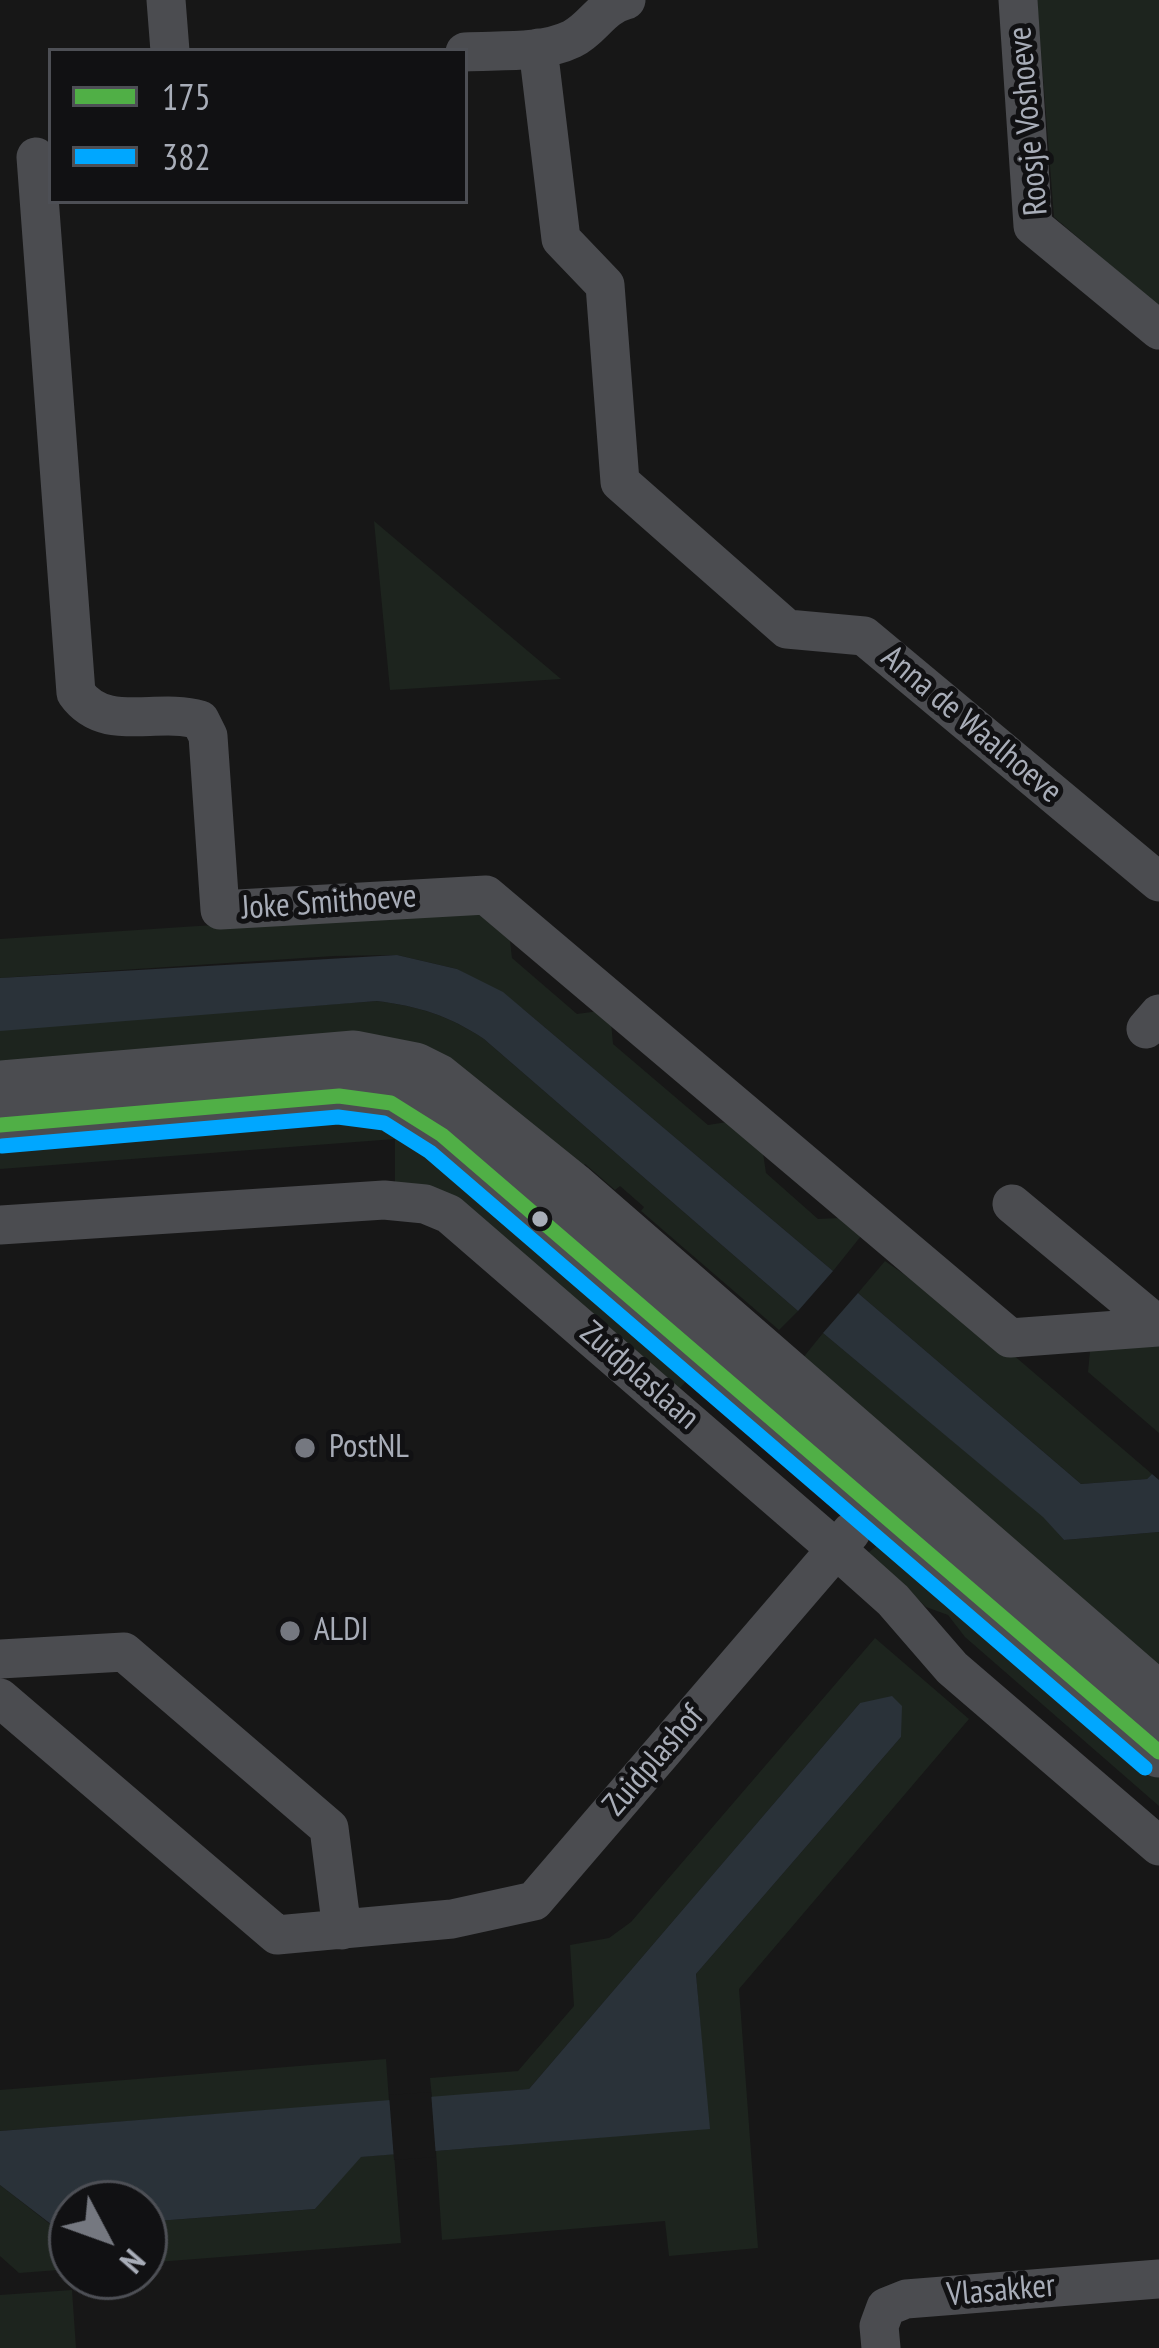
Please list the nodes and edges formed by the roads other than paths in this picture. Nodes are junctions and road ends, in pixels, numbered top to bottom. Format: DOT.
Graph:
graph roads {
  1 [pos="166,0"];
  2 [pos="626,0"];
  3 [pos="1018,0"];
  4 [pos="170,48"];
  5 [pos="538,48"];
  6 [pos="468,52"];
  7 [pos="29,158"];
  8 [pos="1159,330"];
  9 [pos="1159,882"];
  10 [pos="0,1086"];
  11 [pos="0,1125"];
  12 [pos="1012,1204"];
  13 [pos="0,1226"];
  14 [pos="1159,1326"];
  15 [pos="888,1489"];
  16 [pos="836,1549"];
  17 [pos="0,1659"];
  18 [pos="0,1698"];
  19 [pos="1159,1699"];
  20 [pos="1159,1751"];
  21 [pos="1159,1846"];
  22 [pos="342,1930"];
  23 [pos="1159,2279"];
  24 [pos="881,2348"];
  1 -- 4 [label="street"];
  2 -- 5 [label="street"];
  3 -- 8 [label="street, Roosje Voshoeve"];
  5 -- 6 [label="street"];
  5 -- 9 [label="street, Anna de Waalhoeve"];
  7 -- 14 [label="street, Joke Smithoeve"];
  10 -- 15 [label="street, Zuidplaslaan"];
  11 -- 15 [label="street, Zuidplaslaan"];
  12 -- 14 [label="street"];
  13 -- 16 [label="street, Zuidplaslaan"];
  15 -- 16 [label="street, Zuidplashof"];
  15 -- 19 [label="street, Zuidplaslaan"];
  15 -- 20 [label="street, Zuidplaslaan"];
  16 -- 21 [label="street, Zuidplaslaan"];
  16 -- 22 [label="street, Zuidplashof"];
  17 -- 22 [label="street"];
  18 -- 22 [label="street, Zuidplashof"];
  23 -- 24 [label="street, Vlasakker"];
}
